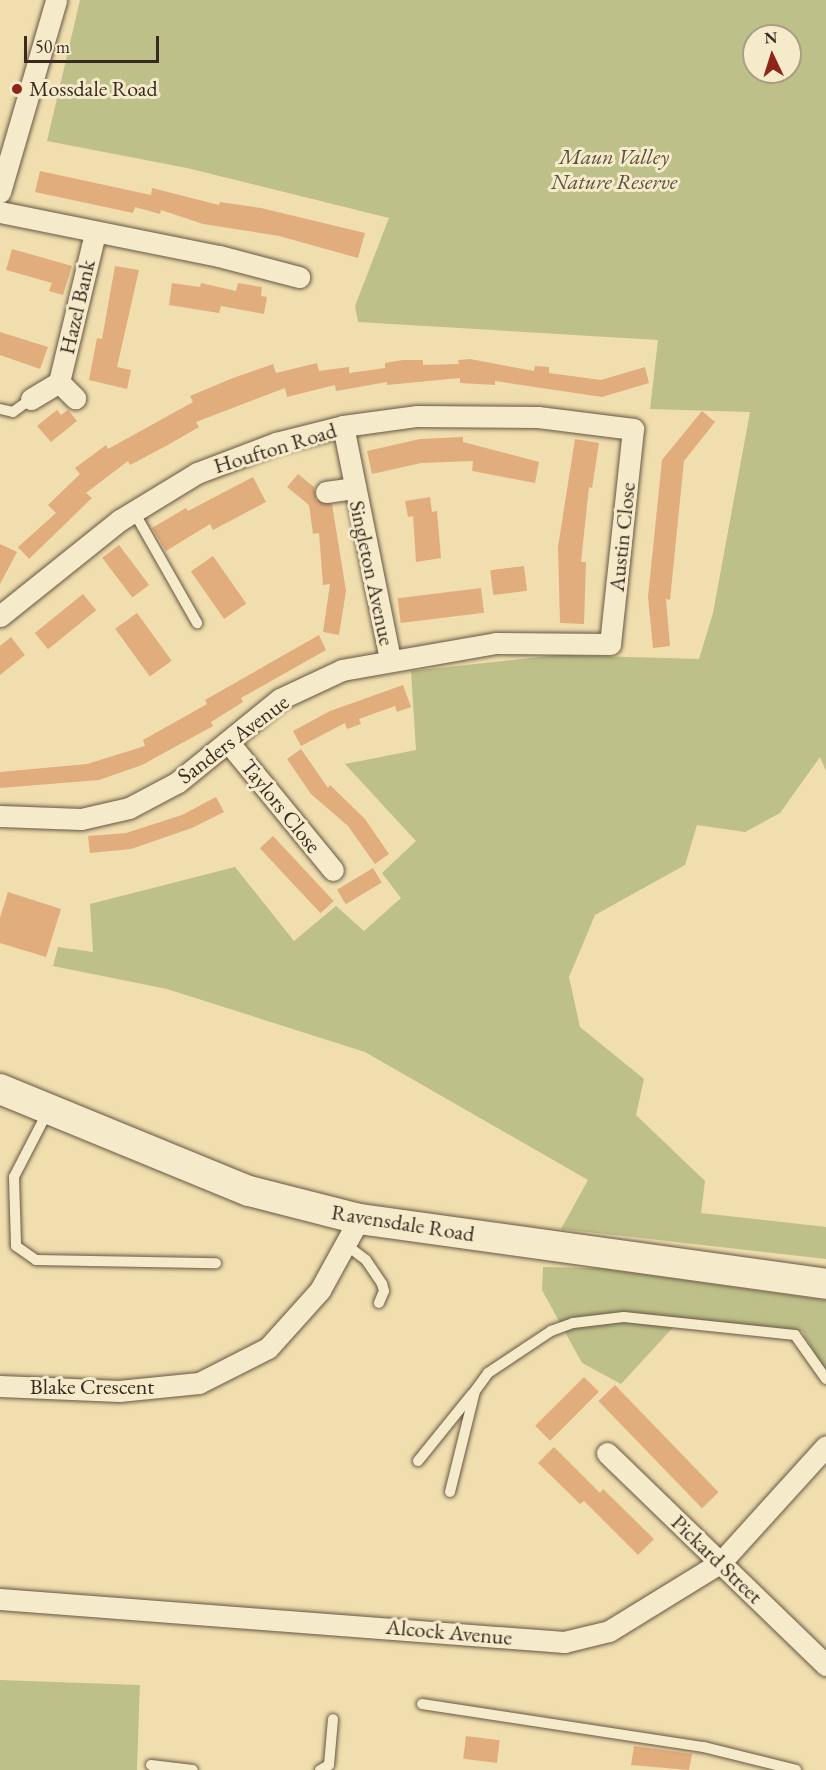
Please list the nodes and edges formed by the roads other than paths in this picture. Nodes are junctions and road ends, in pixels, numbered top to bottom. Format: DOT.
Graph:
graph roads {
  1 [pos="56,0"];
  2 [pos="0,192"];
  3 [pos="0,212"];
  4 [pos="95,233"];
  5 [pos="286,281"];
  6 [pos="59,382"];
  7 [pos="75,398"];
  8 [pos="31,399"];
  9 [pos="0,409"];
  10 [pos="343,426"];
  11 [pos="633,429"];
  12 [pos="355,488"];
  13 [pos="326,492"];
  14 [pos="134,512"];
  15 [pos="0,616"];
  16 [pos="197,623"];
  17 [pos="610,644"];
  18 [pos="390,659"];
  19 [pos="229,743"];
  20 [pos="0,816"];
  21 [pos="333,870"];
  22 [pos="0,1089"];
  23 [pos="49,1108"];
  24 [pos="352,1231"];
  25 [pos="216,1263"];
  26 [pos="826,1284"];
  27 [pos="378,1303"];
  28 [pos="826,1379"];
  29 [pos="0,1386"];
  30 [pos="475,1391"];
  31 [pos="826,1446"];
  32 [pos="608,1453"];
  33 [pos="418,1461"];
  34 [pos="450,1492"];
  35 [pos="721,1562"];
  36 [pos="0,1599"];
  37 [pos="826,1665"];
  38 [pos="422,1704"];
  39 [pos="333,1719"];
  40 [pos="151,1766"];
  41 [pos="193,1770"];
  42 [pos="320,1770"];
  43 [pos="796,1770"];
  1 -- 2 [label="street"];
  3 -- 4 [label="street"];
  4 -- 5 [label="street"];
  4 -- 6 [label="street, Hazel Bank"];
  6 -- 7 [label="street, Hazel Bank"];
  6 -- 8 [label="street, Hazel Bank"];
  8 -- 9 [label="lane"];
  10 -- 11 [label="street, Houfton Road"];
  10 -- 12 [label="street, Singleton Avenue"];
  10 -- 14 [label="street, Houfton Road"];
  11 -- 17 [label="street, Austin Close"];
  12 -- 13 [label="street, Singleton Avenue"];
  12 -- 18 [label="street, Singleton Avenue"];
  14 -- 15 [label="street, Houfton Road"];
  14 -- 16 [label="lane"];
  17 -- 18 [label="street, Sanders Avenue"];
  18 -- 19 [label="street, Sanders Avenue"];
  19 -- 20 [label="street, Sanders Avenue"];
  19 -- 21 [label="street, Taylors Close"];
  22 -- 23 [label="main road, Ravensdale Road"];
  23 -- 24 [label="main road, Ravensdale Road"];
  23 -- 25 [label="lane"];
  24 -- 26 [label="main road, Ravensdale Road"];
  24 -- 27 [label="lane"];
  24 -- 29 [label="street, Blake Crescent"];
  28 -- 30 [label="lane"];
  30 -- 33 [label="lane"];
  30 -- 34 [label="lane"];
  31 -- 35 [label="street, Alcock Avenue"];
  32 -- 35 [label="street, Pickard Street"];
  35 -- 36 [label="street, Alcock Avenue"];
  35 -- 37 [label="street, Pickard Street"];
  38 -- 43 [label="lane"];
  39 -- 42 [label="lane"];
  40 -- 41 [label="lane"];
}
